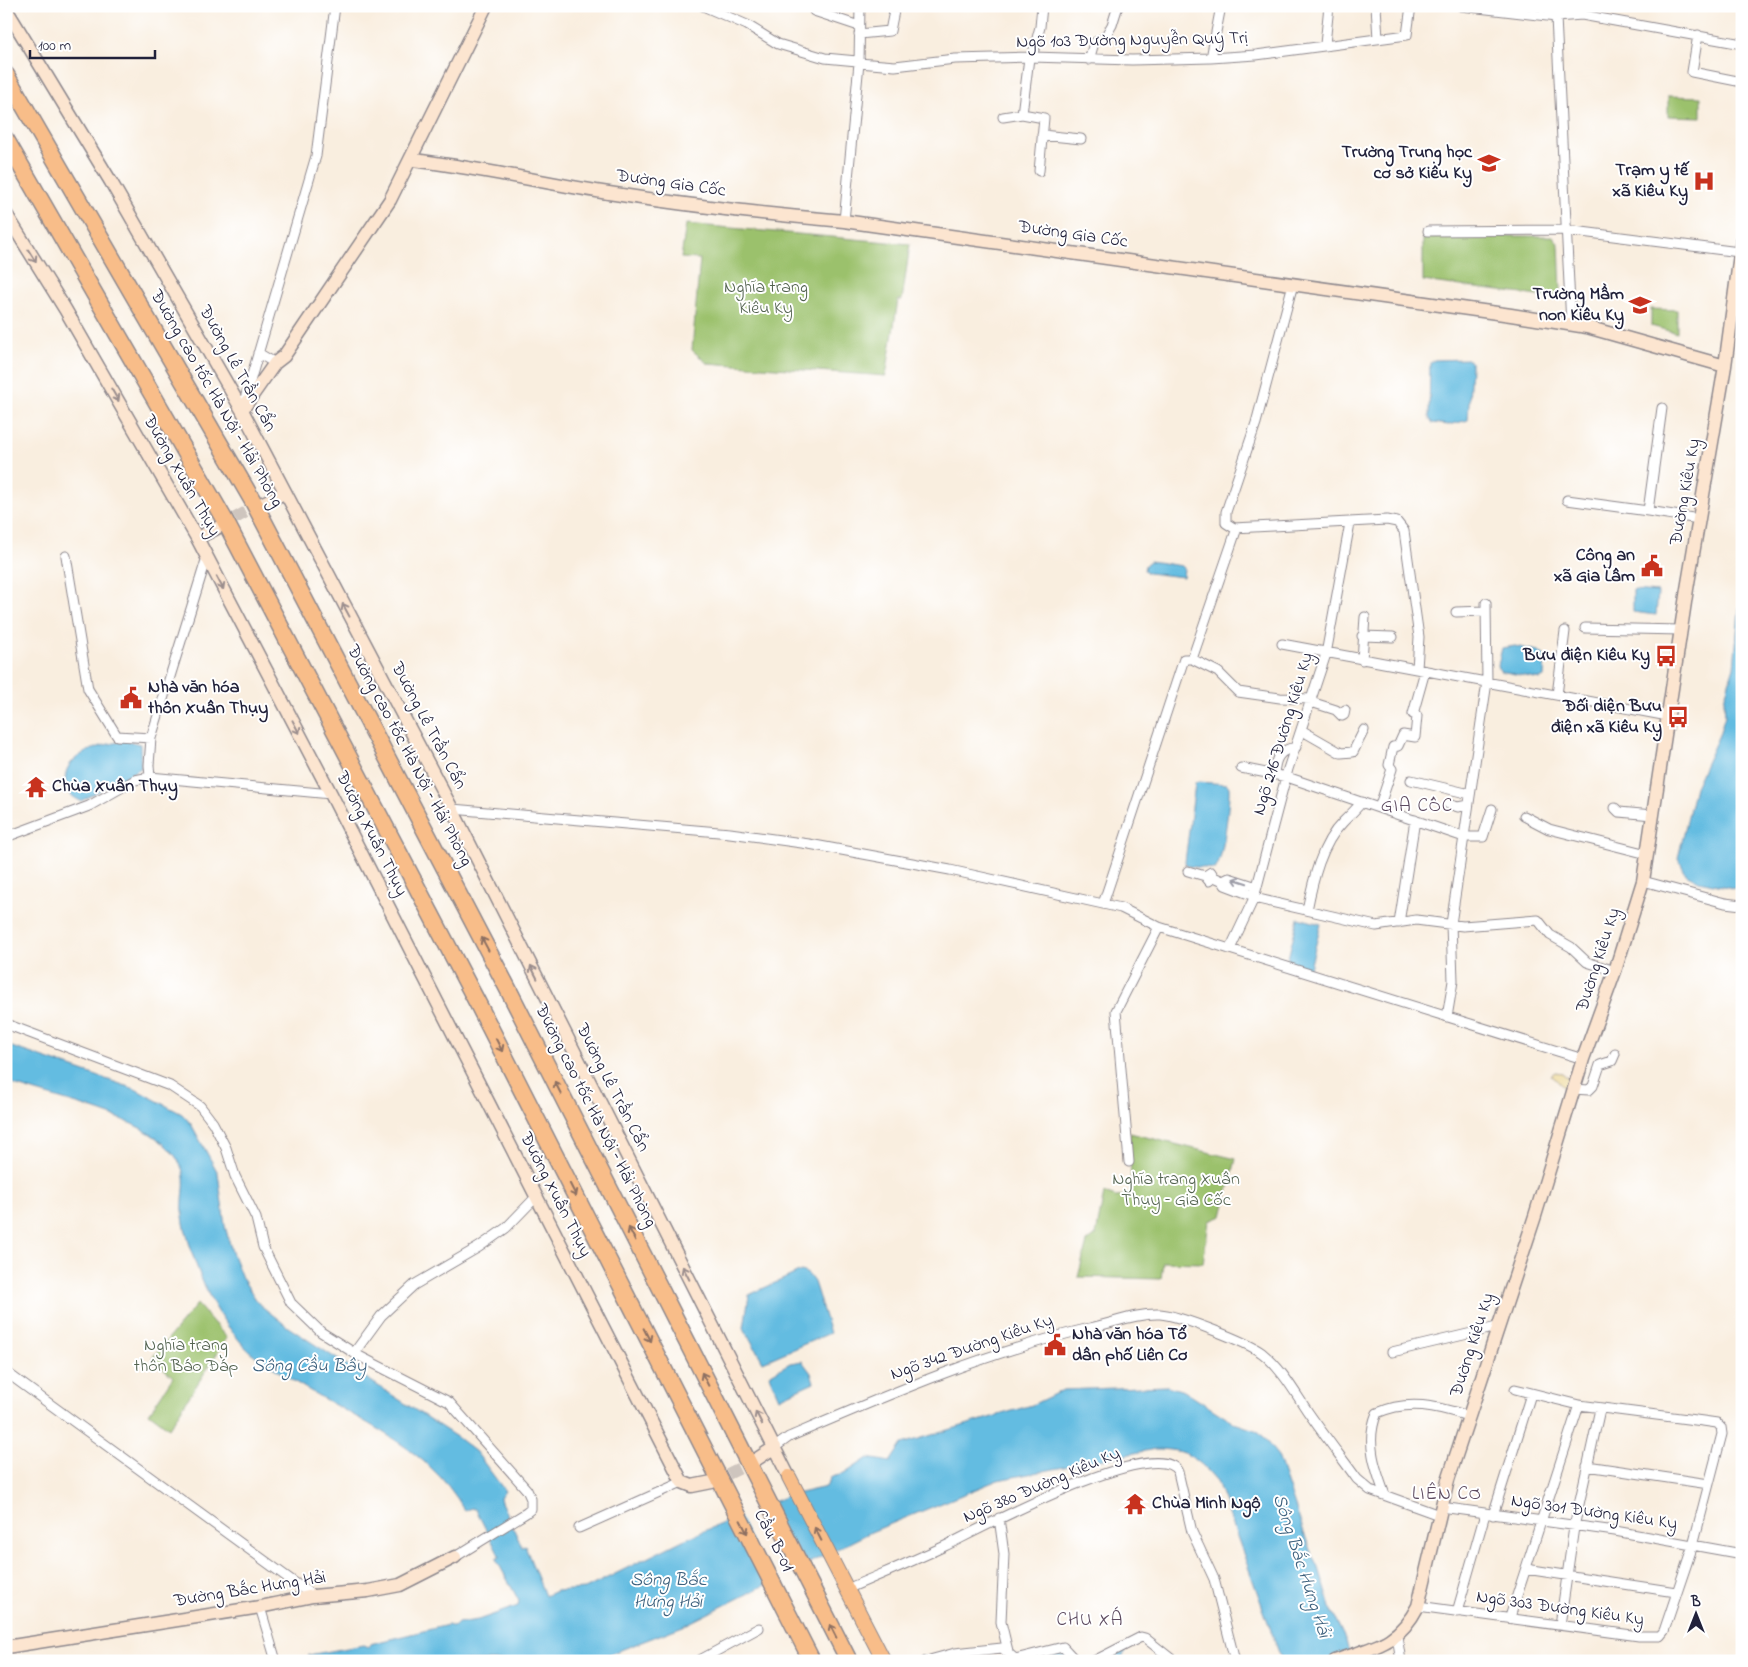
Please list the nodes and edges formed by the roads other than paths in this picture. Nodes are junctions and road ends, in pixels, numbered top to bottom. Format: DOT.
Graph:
graph roads {
  1 [pos="335,6"];
  2 [pos="486,6"];
  3 [pos="703,6"];
  4 [pos="811,6"];
  5 [pos="860,6"];
  6 [pos="895,6"];
  7 [pos="1042,6"];
  8 [pos="1118,6"];
  9 [pos="1221,6"];
  10 [pos="1329,6"];
  11 [pos="1376,6"];
  12 [pos="1411,6"];
  13 [pos="1461,6"];
  14 [pos="1557,6"];
  15 [pos="6,8"];
  16 [pos="1556,17"];
  17 [pos="859,30"];
  18 [pos="1698,35"];
  19 [pos="1378,39"];
  20 [pos="1325,44"];
  21 [pos="1742,44"];
  22 [pos="1031,58"];
  23 [pos="1210,58"];
  24 [pos="1089,60"];
  25 [pos="858,62"];
  26 [pos="6,74"];
  27 [pos="1742,82"];
  28 [pos="1022,114"];
  29 [pos="1003,117"];
  30 [pos="1042,136"];
  31 [pos="1081,139"];
  32 [pos="6,140"];
  33 [pos="6,156"];
  34 [pos="412,160"];
  35 [pos="1039,171"];
  36 [pos="6,214"];
  37 [pos="844,221"];
  38 [pos="1566,230"];
  39 [pos="1428,231"];
  40 [pos="1740,246"];
  41 [pos="1293,284"];
  42 [pos="1571,325"];
  43 [pos="258,353"];
  44 [pos="276,363"];
  45 [pos="1725,366"];
  46 [pos="1662,408"];
  47 [pos="242,410"];
  48 [pos="284,492"];
  49 [pos="1568,500"];
  50 [pos="261,504"];
  51 [pos="1648,511"];
  52 [pos="1699,519"];
  53 [pos="1350,523"];
  54 [pos="217,528"];
  55 [pos="1237,528"];
  56 [pos="197,538"];
  57 [pos="66,556"];
  58 [pos="207,557"];
  59 [pos="1456,612"];
  60 [pos="1364,618"];
  61 [pos="1585,628"];
  62 [pos="1681,630"];
  63 [pos="1565,631"];
  64 [pos="1362,636"];
  65 [pos="1393,637"];
  66 [pos="1282,644"];
  67 [pos="1326,654"];
  68 [pos="1192,659"];
  69 [pos="1362,660"];
  70 [pos="1421,670"];
  71 [pos="1487,682"];
  72 [pos="1557,695"];
  73 [pos="1311,701"];
  74 [pos="1345,710"];
  75 [pos="1668,716"];
  76 [pos="1301,730"];
  77 [pos="1364,730"];
  78 [pos="151,738"];
  79 [pos="1296,747"];
  80 [pos="1240,768"];
  81 [pos="1274,775"];
  82 [pos="150,776"];
  83 [pos="1287,777"];
  84 [pos="1410,780"];
  85 [pos="331,794"];
  86 [pos="1470,794"];
  87 [pos="1362,802"];
  88 [pos="1448,804"];
  89 [pos="1468,805"];
  90 [pos="1379,808"];
  91 [pos="1492,808"];
  92 [pos="1615,808"];
  93 [pos="452,809"];
  94 [pos="1653,815"];
  95 [pos="1524,816"];
  96 [pos="1415,820"];
  97 [pos="6,837"];
  98 [pos="1464,837"];
  99 [pos="1647,854"];
  100 [pos="1188,871"];
  101 [pos="1643,881"];
  102 [pos="1255,893"];
  103 [pos="1103,904"];
  104 [pos="1742,906"];
  105 [pos="1307,910"];
  106 [pos="1399,922"];
  107 [pos="1450,924"];
  108 [pos="1159,926"];
  109 [pos="1230,949"];
  110 [pos="1615,972"];
  111 [pos="472,993"];
  112 [pos="1447,1017"];
  113 [pos="6,1024"];
  114 [pos="1615,1054"];
  115 [pos="1583,1059"];
  116 [pos="1574,1089"];
  117 [pos="1130,1162"];
  118 [pos="536,1197"];
  119 [pos="1497,1328"];
  120 [pos="1392,1352"];
  121 [pos="354,1353"];
  122 [pos="6,1372"];
  123 [pos="1515,1389"];
  124 [pos="1531,1394"];
  125 [pos="1579,1405"];
  126 [pos="1600,1408"];
  127 [pos="1468,1416"];
  128 [pos="775,1447"];
  129 [pos="752,1465"];
  130 [pos="1587,1466"];
  131 [pos="789,1477"];
  132 [pos="682,1482"];
  133 [pos="717,1483"];
  134 [pos="1709,1484"];
  135 [pos="1384,1495"];
  136 [pos="1440,1511"];
  137 [pos="1489,1514"];
  138 [pos="999,1518"];
  139 [pos="1542,1522"];
  140 [pos="1574,1526"];
  141 [pos="578,1528"];
  142 [pos="1693,1545"];
  143 [pos="1742,1554"];
  144 [pos="455,1556"];
  145 [pos="1526,1569"];
  146 [pos="1567,1575"];
  147 [pos="844,1583"];
  148 [pos="1676,1592"];
  149 [pos="313,1596"];
  150 [pos="1418,1606"];
  151 [pos="260,1607"];
  152 [pos="1457,1612"];
  153 [pos="1510,1617"];
  154 [pos="1560,1625"];
  155 [pos="759,1628"];
  156 [pos="1397,1636"];
  157 [pos="6,1647"];
  158 [pos="1011,1656"];
  159 [pos="276,1661"];
  160 [pos="698,1661"];
  161 [pos="812,1661"];
  162 [pos="848,1661"];
  163 [pos="884,1661"];
  164 [pos="926,1661"];
  165 [pos="1076,1661"];
  166 [pos="1094,1661"];
  167 [pos="1174,1661"];
  168 [pos="1235,1661"];
  169 [pos="1334,1661"];
  170 [pos="1401,1661"];
  1 -- 43 [label="street"];
  2 -- 34 [label="main road"];
  3 -- 25 [label="street, Ngõ 103 Đường Nguyễn Quý Trị"];
  4 -- 17 [label="street"];
  5 -- 17 [label="street"];
  6 -- 17 [label="street"];
  7 -- 22 [label="street"];
  8 -- 24 [label="street"];
  9 -- 23 [label="street"];
  10 -- 20 [label="street"];
  11 -- 19 [label="street"];
  12 -- 19 [label="street, Ngõ 103 Đường Nguyễn Quý Trị"];
  13 -- 16 [label="street"];
  14 -- 16 [label="street"];
  15 -- 47 [label="main road, Đường Lê Trần Cẩn"];
  16 -- 18 [label="street"];
  16 -- 38 [label="street"];
  17 -- 25 [label="street"];
  18 -- 21 [label="street"];
  18 -- 27 [label="street"];
  19 -- 20 [label="street, Ngõ 103 Đường Nguyễn Quý Trị"];
  20 -- 23 [label="street, Ngõ 103 Đường Nguyễn Quý Trị"];
  22 -- 24 [label="street, Ngõ 103 Đường Nguyễn Quý Trị"];
  22 -- 25 [label="street, Ngõ 103 Đường Nguyễn Quý Trị"];
  22 -- 28 [label="street"];
  23 -- 24 [label="street, Ngõ 103 Đường Nguyễn Quý Trị"];
  25 -- 37 [label="street"];
  129 -- 26 [label="highway, Đường cao tốc Hà Nội – Hải Phòng, one-way"];
  28 -- 29 [label="street"];
  28 -- 30 [label="street"];
  30 -- 31 [label="street"];
  30 -- 35 [label="street"];
  32 -- 111 [label="highway"];
  33 -- 111 [label="highway"];
  34 -- 37 [label="main road, Đường Gia Cốc"];
  34 -- 44 [label="main road"];
  36 -- 56 [label="main road, Đường Xuân Thụy, one-way"];
  37 -- 41 [label="main road, Đường Gia Cốc"];
  38 -- 39 [label="street"];
  38 -- 40 [label="street"];
  38 -- 42 [label="street"];
  40 -- 45 [label="main road, Đường Kiêu Kỵ"];
  41 -- 42 [label="main road, Đường Gia Cốc"];
  41 -- 55 [label="street"];
  42 -- 45 [label="main road, Đường Gia Cốc"];
  43 -- 44 [label="street"];
  43 -- 47 [label="street"];
  44 -- 47 [label="main road"];
  45 -- 52 [label="main road, Đường Kiêu Kỵ"];
  46 -- 51 [label="street"];
  47 -- 48 [label="main road, Đường Lê Trần Cẩn"];
  48 -- 50 [label="main road"];
  93 -- 48 [label="main road, Đường Lê Trần Cẩn, one-way"];
  49 -- 51 [label="street"];
  51 -- 52 [label="street"];
  52 -- 62 [label="main road, Đường Kiêu Kỵ"];
  53 -- 55 [label="street"];
  53 -- 67 [label="street, Ngõ 216 Đường Kiêu Kỵ"];
  53 -- 70 [label="street"];
  54 -- 56 [label="main road"];
  55 -- 68 [label="street"];
  56 -- 58 [label="main road, Đường Xuân Thụy"];
  57 -- 78 [label="street"];
  58 -- 78 [label="street"];
  58 -- 85 [label="main road, Đường Xuân Thụy, one-way"];
  59 -- 71 [label="street"];
  60 -- 64 [label="street"];
  61 -- 62 [label="street"];
  62 -- 75 [label="main road, Đường Kiêu Kỵ"];
  63 -- 72 [label="street"];
  64 -- 65 [label="street"];
  64 -- 69 [label="street"];
  66 -- 67 [label="street"];
  67 -- 69 [label="street"];
  67 -- 73 [label="street, Ngõ 216 Đường Kiêu Kỵ"];
  68 -- 73 [label="street"];
  68 -- 103 [label="street"];
  69 -- 70 [label="street"];
  70 -- 71 [label="street"];
  70 -- 90 [label="street"];
  71 -- 72 [label="street"];
  71 -- 86 [label="street"];
  72 -- 75 [label="street"];
  73 -- 74 [label="street"];
  73 -- 76 [label="street, Ngõ 216 Đường Kiêu Kỵ"];
  75 -- 94 [label="main road, Đường Kiêu Kỵ"];
  76 -- 77 [label="street"];
  76 -- 79 [label="street, Ngõ 216 Đường Kiêu Kỵ"];
  78 -- 82 [label="street"];
  79 -- 81 [label="street"];
  79 -- 83 [label="street, Ngõ 216 Đường Kiêu Kỵ"];
  80 -- 81 [label="street"];
  81 -- 83 [label="street"];
  82 -- 85 [label="street"];
  82 -- 97 [label="street"];
  83 -- 87 [label="street"];
  83 -- 102 [label="street, Ngõ 216 Đường Kiêu Kỵ"];
  84 -- 86 [label="street"];
  85 -- 118 [label="main road, Đường Xuân Thụy"];
  86 -- 89 [label="street"];
  87 -- 90 [label="street"];
  87 -- 105 [label="street"];
  88 -- 89 [label="street"];
  89 -- 98 [label="street"];
  90 -- 96 [label="street"];
  91 -- 98 [label="street"];
  92 -- 94 [label="street"];
  93 -- 103 [label="street"];
  128 -- 93 [label="main road, Đường Lê Trần Cẩn, one-way"];
  94 -- 99 [label="main road, Đường Kiêu Kỵ"];
  95 -- 99 [label="street"];
  96 -- 98 [label="street"];
  96 -- 106 [label="street"];
  98 -- 107 [label="street"];
  99 -- 101 [label="main road, Đường Kiêu Kỵ"];
  100 -- 102 [label="street"];
  101 -- 104 [label="street"];
  101 -- 110 [label="main road, Đường Kiêu Kỵ"];
  102 -- 105 [label="street"];
  102 -- 109 [label="street, Ngõ 216 Đường Kiêu Kỵ"];
  103 -- 108 [label="street"];
  105 -- 106 [label="street"];
  106 -- 107 [label="street"];
  107 -- 110 [label="street"];
  107 -- 112 [label="street"];
  108 -- 109 [label="street"];
  108 -- 117 [label="street"];
  109 -- 112 [label="street"];
  110 -- 115 [label="main road, Đường Kiêu Kỵ"];
  111 -- 133 [label="highway, one-way"];
  112 -- 115 [label="street"];
  113 -- 121 [label="street"];
  114 -- 116 [label="street"];
  115 -- 116 [label="main road, Đường Kiêu Kỵ"];
  116 -- 119 [label="main road, Đường Kiêu Kỵ"];
  118 -- 121 [label="street"];
  118 -- 132 [label="main road, Đường Xuân Thụy"];
  119 -- 120 [label="street"];
  119 -- 127 [label="main road, Đường Kiêu Kỵ"];
  121 -- 144 [label="street, Đường Bắc Hưng Hải"];
  122 -- 149 [label="street"];
  123 -- 124 [label="street"];
  124 -- 125 [label="street"];
  124 -- 137 [label="street"];
  125 -- 126 [label="street"];
  125 -- 139 [label="street"];
  126 -- 130 [label="street"];
  126 -- 134 [label="street, Ngõ 303 Đường Kiêu Kỵ"];
  127 -- 135 [label="street"];
  127 -- 136 [label="main road, Đường Kiêu Kỵ"];
  128 -- 129 [label="main road"];
  128 -- 131 [label="main road, Đường Lê Trần Cẩn"];
  128 -- 135 [label="street, Ngõ 342 Đường Kiêu Kỵ"];
  162 -- 129 [label="highway, Cầu B-01, one-way"];
  130 -- 134 [label="street"];
  130 -- 140 [label="street"];
  147 -- 131 [label="main road, one-way"];
  132 -- 133 [label="main road"];
  132 -- 141 [label="street"];
  133 -- 161 [label="highway, Cầu B-01, one-way"];
  134 -- 142 [label="street, Ngõ 303 Đường Kiêu Kỵ"];
  135 -- 136 [label="street, Ngõ 342 Đường Kiêu Kỵ"];
  136 -- 137 [label="street, Ngõ 301 Đường Kiêu Kỵ"];
  136 -- 150 [label="main road, Đường Kiêu Kỵ"];
  137 -- 139 [label="street, Ngõ 301 Đường Kiêu Kỵ"];
  137 -- 152 [label="street"];
  138 -- 147 [label="street, Ngõ 380 Đường Kiêu Kỵ"];
  138 -- 158 [label="street"];
  138 -- 168 [label="street, Ngõ 380 Đường Kiêu Kỵ"];
  139 -- 140 [label="street, Ngõ 301 Đường Kiêu Kỵ"];
  139 -- 145 [label="street"];
  140 -- 142 [label="street, Ngõ 301 Đường Kiêu Kỵ"];
  140 -- 146 [label="street"];
  142 -- 143 [label="street, Ngõ 301 Đường Kiêu Kỵ"];
  142 -- 148 [label="street, Ngõ 303 Đường Kiêu Kỵ"];
  144 -- 149 [label="main road, Đường Bắc Hưng Hải"];
  145 -- 146 [label="street"];
  145 -- 153 [label="street"];
  146 -- 148 [label="street"];
  146 -- 154 [label="street"];
  147 -- 163 [label="main road"];
  148 -- 154 [label="street, Ngõ 303 Đường Kiêu Kỵ"];
  149 -- 151 [label="main road, Đường Bắc Hưng Hải"];
  150 -- 152 [label="street, Ngõ 303 Đường Kiêu Kỵ"];
  150 -- 156 [label="main road, Đường Kiêu Kỵ"];
  151 -- 157 [label="main road, Đường Bắc Hưng Hải"];
  151 -- 159 [label="street"];
  152 -- 153 [label="street, Ngõ 303 Đường Kiêu Kỵ"];
  153 -- 154 [label="street, Ngõ 303 Đường Kiêu Kỵ"];
  155 -- 160 [label="street"];
  156 -- 169 [label="main road, Đường Kiêu Kỵ"];
  156 -- 170 [label="street"];
  158 -- 164 [label="street"];
  158 -- 165 [label="street"];
  166 -- 167 [label="street"];
}
